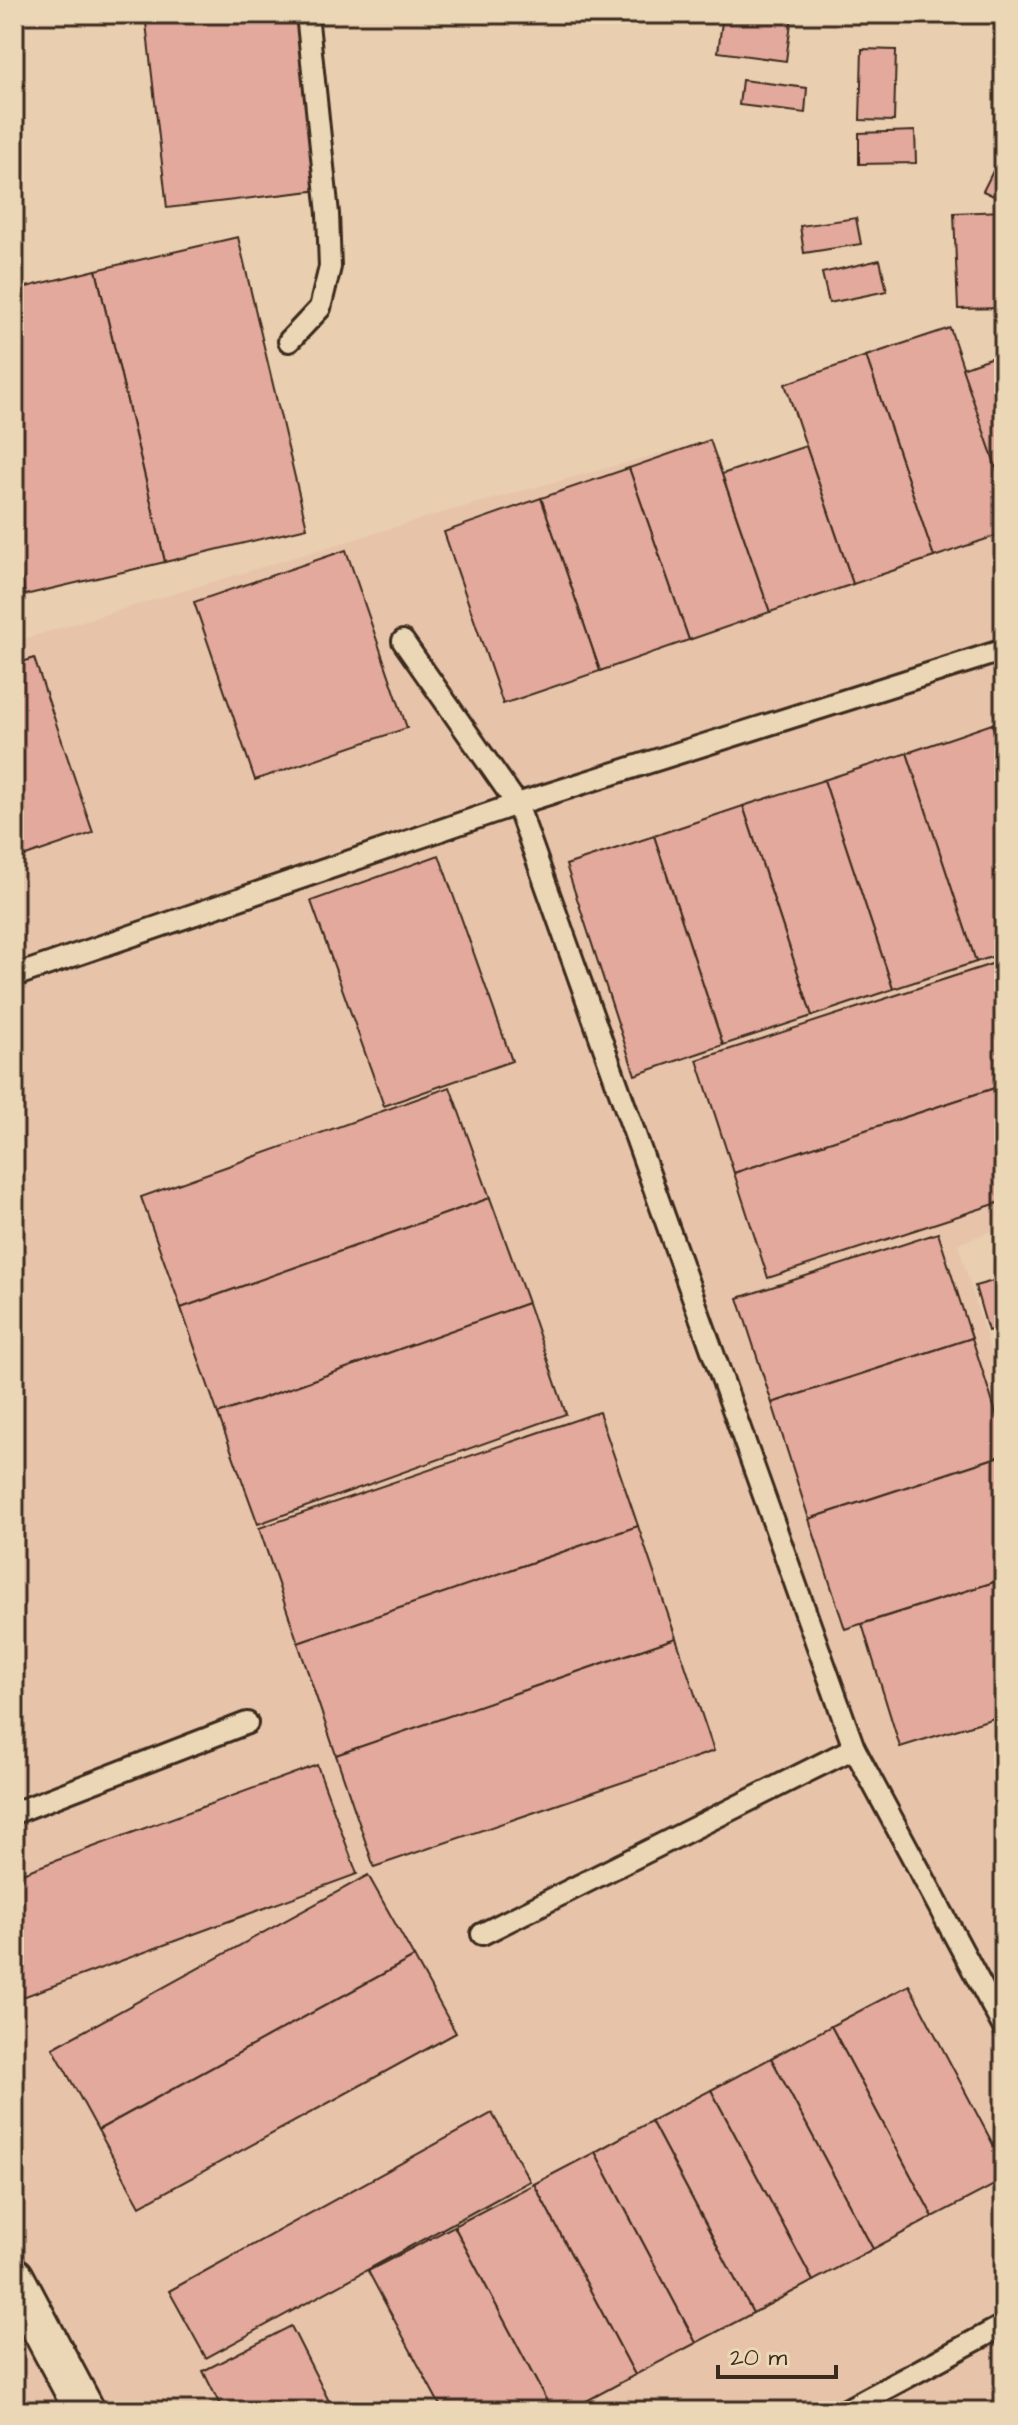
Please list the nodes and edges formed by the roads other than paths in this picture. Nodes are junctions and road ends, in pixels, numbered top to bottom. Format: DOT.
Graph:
graph roads {
  1 [pos="307,14"];
  2 [pos="289,341"];
  3 [pos="403,641"];
  4 [pos="1004,650"];
  5 [pos="517,804"];
  6 [pos="14,976"];
  7 [pos="247,1723"];
  8 [pos="854,1748"];
  9 [pos="14,1813"];
  10 [pos="482,1934"];
  11 [pos="1004,2028"];
  12 [pos="14,2277"];
  13 [pos="1004,2325"];
  14 [pos="85,2411"];
  15 [pos="844,2411"];
  1 -- 2 [label="lane"];
  3 -- 5 [label="lane"];
  4 -- 5 [label="lane"];
  5 -- 6 [label="lane"];
  5 -- 8 [label="lane"];
  7 -- 9 [label="lane"];
  8 -- 10 [label="lane"];
  8 -- 11 [label="lane"];
  12 -- 14 [label="street"];
  13 -- 15 [label="lane"];
}
